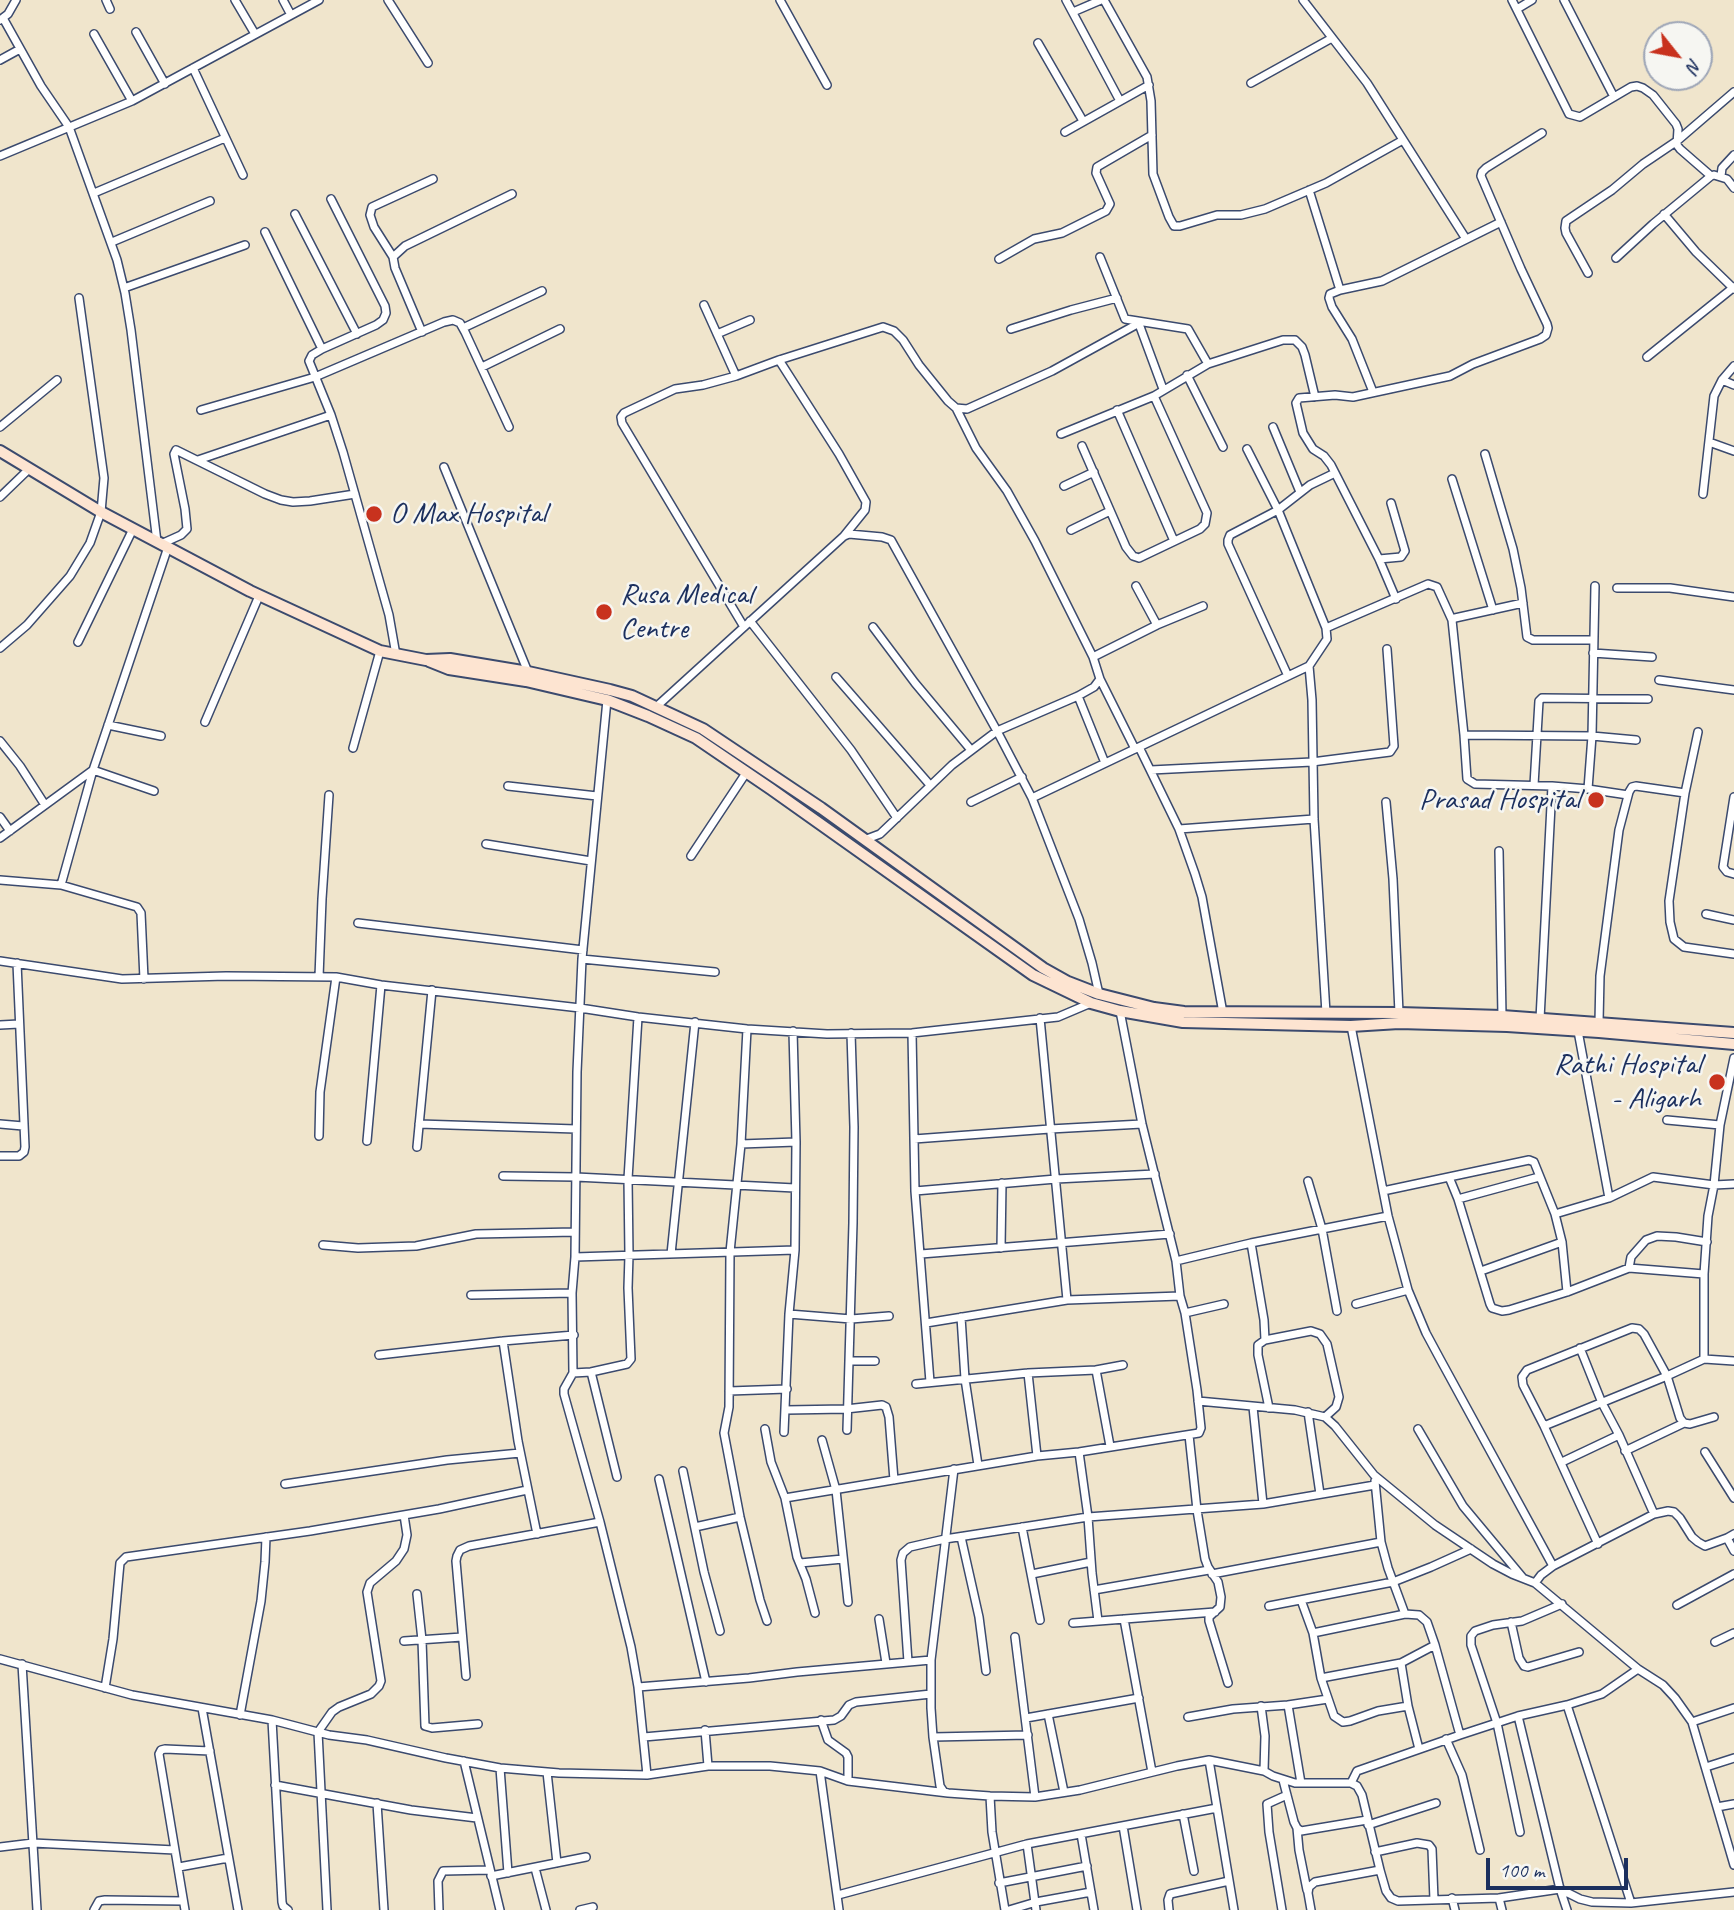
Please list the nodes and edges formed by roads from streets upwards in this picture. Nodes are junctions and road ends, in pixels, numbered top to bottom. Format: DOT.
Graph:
graph roads {
  1 [pos="16,0"];
  2 [pos="106,0"];
  3 [pos="235,0"];
  4 [pos="284,0"];
  5 [pos="319,0"];
  6 [pos="388,0"];
  7 [pos="780,0"];
  8 [pos="1066,0"];
  9 [pos="1102,0"];
  10 [pos="1303,0"];
  11 [pos="1512,0"];
  12 [pos="1532,0"];
  13 [pos="1564,0"];
  14 [pos="110,9"];
  15 [pos="1517,9"];
  16 [pos="1073,12"];
  17 [pos="290,15"];
  18 [pos="1,19"];
  19 [pos="136,32"];
  20 [pos="94,34"];
  21 [pos="255,34"];
  22 [pos="1332,38"];
  23 [pos="1038,43"];
  24 [pos="20,49"];
  25 [pos="0,60"];
  26 [pos="428,63"];
  27 [pos="193,68"];
  28 [pos="1251,83"];
  29 [pos="165,84"];
  30 [pos="827,85"];
  31 [pos="1149,85"];
  32 [pos="1734,92"];
  33 [pos="1614,97"];
  34 [pos="132,101"];
  35 [pos="1120,101"];
  36 [pos="1083,121"];
  37 [pos="69,127"];
  38 [pos="1065,132"];
  39 [pos="1542,133"];
  40 [pos="1152,135"];
  41 [pos="225,138"];
  42 [pos="1403,140"];
  43 [pos="1677,141"];
  44 [pos="1734,155"];
  45 [pos="0,156"];
  46 [pos="243,175"];
  47 [pos="1711,176"];
  48 [pos="1721,176"];
  49 [pos="433,179"];
  50 [pos="1734,188"];
  51 [pos="1309,190"];
  52 [pos="94,193"];
  53 [pos="512,194"];
  54 [pos="331,199"];
  55 [pos="210,201"];
  56 [pos="295,214"];
  57 [pos="1664,214"];
  58 [pos="1502,222"];
  59 [pos="265,232"];
  60 [pos="1465,239"];
  61 [pos="112,242"];
  62 [pos="245,245"];
  63 [pos="393,257"];
  64 [pos="1100,257"];
  65 [pos="1616,258"];
  66 [pos="999,259"];
  67 [pos="1588,273"];
  68 [pos="124,288"];
  69 [pos="1734,288"];
  70 [pos="1340,290"];
  71 [pos="542,291"];
  72 [pos="79,298"];
  73 [pos="1117,298"];
  74 [pos="705,305"];
  75 [pos="750,320"];
  76 [pos="1140,323"];
  77 [pos="463,328"];
  78 [pos="561,329"];
  79 [pos="1010,329"];
  80 [pos="422,332"];
  81 [pos="357,334"];
  82 [pos="717,334"];
  83 [pos="322,349"];
  84 [pos="1647,357"];
  85 [pos="779,360"];
  86 [pos="1208,364"];
  87 [pos="1734,366"];
  88 [pos="482,367"];
  89 [pos="1187,375"];
  90 [pos="736,376"];
  91 [pos="315,377"];
  92 [pos="57,380"];
  93 [pos="1722,380"];
  94 [pos="1734,385"];
  95 [pos="1164,389"];
  96 [pos="1373,391"];
  97 [pos="1154,396"];
  98 [pos="1315,397"];
  99 [pos="956,408"];
  100 [pos="201,410"];
  101 [pos="1117,410"];
  102 [pos="331,415"];
  103 [pos="0,426"];
  104 [pos="509,427"];
  105 [pos="1273,428"];
  106 [pos="1061,434"];
  107 [pos="1709,442"];
  108 [pos="1082,446"];
  109 [pos="1223,447"];
  110 [pos="1247,449"];
  111 [pos="0,451"];
  112 [pos="1734,452"];
  113 [pos="1485,454"];
  114 [pos="198,460"];
  115 [pos="444,467"];
  116 [pos="29,469"];
  117 [pos="1094,472"];
  118 [pos="1335,473"];
  119 [pos="1452,479"];
  120 [pos="1064,486"];
  121 [pos="1300,492"];
  122 [pos="355,494"];
  123 [pos="1703,494"];
  124 [pos="0,497"];
  125 [pos="1391,503"];
  126 [pos="1278,510"];
  127 [pos="1110,511"];
  128 [pos="101,512"];
  129 [pos="133,529"];
  130 [pos="1072,530"];
  131 [pos="844,536"];
  132 [pos="1174,541"];
  133 [pos="162,544"];
  134 [pos="1379,559"];
  135 [pos="1136,586"];
  136 [pos="1595,586"];
  137 [pos="1617,588"];
  138 [pos="258,596"];
  139 [pos="1734,597"];
  140 [pos="1396,599"];
  141 [pos="1523,603"];
  142 [pos="1203,606"];
  143 [pos="1493,610"];
  144 [pos="1452,620"];
  145 [pos="750,621"];
  146 [pos="1157,625"];
  147 [pos="744,627"];
  148 [pos="873,627"];
  149 [pos="1326,628"];
  150 [pos="1593,639"];
  151 [pos="78,642"];
  152 [pos="0,648"];
  153 [pos="1387,649"];
  154 [pos="380,651"];
  155 [pos="1593,653"];
  156 [pos="396,655"];
  157 [pos="1093,657"];
  158 [pos="1652,657"];
  159 [pos="426,660"];
  160 [pos="1309,666"];
  161 [pos="528,672"];
  162 [pos="1288,676"];
  163 [pos="836,677"];
  164 [pos="1100,679"];
  165 [pos="1659,680"];
  166 [pos="1734,690"];
  167 [pos="1078,696"];
  168 [pos="1591,697"];
  169 [pos="1648,699"];
  170 [pos="607,700"];
  171 [pos="656,706"];
  172 [pos="205,722"];
  173 [pos="108,725"];
  174 [pos="997,732"];
  175 [pos="1698,732"];
  176 [pos="1464,735"];
  177 [pos="1537,736"];
  178 [pos="1592,736"];
  179 [pos="161,737"];
  180 [pos="1636,740"];
  181 [pos="0,741"];
  182 [pos="353,748"];
  183 [pos="1137,748"];
  184 [pos="971,750"];
  185 [pos="1312,762"];
  186 [pos="1105,763"];
  187 [pos="93,770"];
  188 [pos="1151,770"];
  189 [pos="746,772"];
  190 [pos="1022,777"];
  191 [pos="930,785"];
  192 [pos="1534,785"];
  193 [pos="508,786"];
  194 [pos="1552,786"];
  195 [pos="1588,789"];
  196 [pos="154,791"];
  197 [pos="1685,793"];
  198 [pos="329,795"];
  199 [pos="1628,795"];
  200 [pos="597,796"];
  201 [pos="1734,797"];
  202 [pos="1032,798"];
  203 [pos="971,802"];
  204 [pos="1386,802"];
  205 [pos="45,805"];
  206 [pos="0,817"];
  207 [pos="897,818"];
  208 [pos="1314,819"];
  209 [pos="1179,829"];
  210 [pos="10,831"];
  211 [pos="0,838"];
  212 [pos="864,840"];
  213 [pos="486,844"];
  214 [pos="1499,851"];
  215 [pos="691,856"];
  216 [pos="591,861"];
  217 [pos="1734,874"];
  218 [pos="0,880"];
  219 [pos="61,885"];
  220 [pos="1706,914"];
  221 [pos="1734,920"];
  222 [pos="358,923"];
  223 [pos="583,950"];
  224 [pos="1734,954"];
  225 [pos="582,959"];
  226 [pos="0,961"];
  227 [pos="17,964"];
  228 [pos="715,972"];
  229 [pos="319,977"];
  230 [pos="336,977"];
  231 [pos="144,979"];
  232 [pos="381,985"];
  233 [pos="432,990"];
  234 [pos="1099,993"];
  235 [pos="1091,1003"];
  236 [pos="580,1008"];
  237 [pos="1120,1012"];
  238 [pos="1154,1013"];
  239 [pos="1223,1013"];
  240 [pos="1325,1013"];
  241 [pos="1399,1013"];
  242 [pos="1502,1016"];
  243 [pos="638,1017"];
  244 [pos="1040,1018"];
  245 [pos="1540,1018"];
  246 [pos="1599,1022"];
  247 [pos="695,1023"];
  248 [pos="19,1024"];
  249 [pos="0,1025"];
  250 [pos="1351,1026"];
  251 [pos="747,1029"];
  252 [pos="793,1031"];
  253 [pos="1578,1031"];
  254 [pos="1734,1032"];
  255 [pos="912,1033"];
  256 [pos="851,1034"];
  257 [pos="1734,1044"];
  258 [pos="1734,1058"];
  259 [pos="1667,1120"];
  260 [pos="0,1124"];
  261 [pos="419,1124"];
  262 [pos="1142,1124"];
  263 [pos="1720,1125"];
  264 [pos="23,1126"];
  265 [pos="576,1129"];
  266 [pos="1050,1129"];
  267 [pos="319,1136"];
  268 [pos="914,1139"];
  269 [pos="367,1141"];
  270 [pos="796,1142"];
  271 [pos="741,1144"];
  272 [pos="417,1147"];
  273 [pos="0,1156"];
  274 [pos="1155,1174"];
  275 [pos="503,1176"];
  276 [pos="576,1177"];
  277 [pos="1449,1177"];
  278 [pos="1539,1177"];
  279 [pos="628,1179"];
  280 [pos="1056,1179"];
  281 [pos="1308,1181"];
  282 [pos="678,1182"];
  283 [pos="1002,1184"];
  284 [pos="1734,1184"];
  285 [pos="737,1185"];
  286 [pos="1714,1185"];
  287 [pos="795,1188"];
  288 [pos="915,1191"];
  289 [pos="1383,1191"];
  290 [pos="1609,1198"];
  291 [pos="1458,1199"];
  292 [pos="1556,1214"];
  293 [pos="1388,1216"];
  294 [pos="1322,1229"];
  295 [pos="575,1232"];
  296 [pos="1170,1234"];
  297 [pos="1562,1242"];
  298 [pos="1707,1242"];
  299 [pos="1062,1243"];
  300 [pos="1251,1243"];
  301 [pos="323,1245"];
  302 [pos="1001,1248"];
  303 [pos="794,1250"];
  304 [pos="730,1252"];
  305 [pos="671,1254"];
  306 [pos="629,1255"];
  307 [pos="921,1255"];
  308 [pos="575,1257"];
  309 [pos="1176,1261"];
  310 [pos="1629,1268"];
  311 [pos="1481,1271"];
  312 [pos="1704,1275"];
  313 [pos="1408,1290"];
  314 [pos="1567,1292"];
  315 [pos="572,1293"];
  316 [pos="471,1295"];
  317 [pos="1180,1296"];
  318 [pos="1067,1300"];
  319 [pos="1224,1304"];
  320 [pos="1356,1304"];
  321 [pos="1337,1311"];
  322 [pos="1185,1312"];
  323 [pos="789,1314"];
  324 [pos="889,1317"];
  325 [pos="961,1317"];
  326 [pos="851,1319"];
  327 [pos="926,1323"];
  328 [pos="574,1335"];
  329 [pos="1265,1340"];
  330 [pos="503,1341"];
  331 [pos="1580,1348"];
  332 [pos="379,1355"];
  333 [pos="1704,1359"];
  334 [pos="849,1361"];
  335 [pos="875,1361"];
  336 [pos="1734,1362"];
  337 [pos="1123,1364"];
  338 [pos="1096,1370"];
  339 [pos="591,1372"];
  340 [pos="573,1373"];
  341 [pos="1028,1373"];
  342 [pos="1667,1376"];
  343 [pos="965,1379"];
  344 [pos="930,1382"];
  345 [pos="916,1384"];
  346 [pos="787,1389"];
  347 [pos="729,1391"];
  348 [pos="1198,1401"];
  349 [pos="1602,1403"];
  350 [pos="1253,1407"];
  351 [pos="1269,1408"];
  352 [pos="846,1409"];
  353 [pos="786,1410"];
  354 [pos="1308,1412"];
  355 [pos="1325,1417"];
  356 [pos="1714,1417"];
  357 [pos="1684,1423"];
  358 [pos="1544,1426"];
  359 [pos="765,1429"];
  360 [pos="1418,1429"];
  361 [pos="847,1430"];
  362 [pos="784,1432"];
  363 [pos="1619,1435"];
  364 [pos="1189,1436"];
  365 [pos="822,1440"];
  366 [pos="1110,1446"];
  367 [pos="1625,1451"];
  368 [pos="1079,1452"];
  369 [pos="1705,1452"];
  370 [pos="520,1453"];
  371 [pos="1037,1455"];
  372 [pos="1562,1462"];
  373 [pos="978,1465"];
  374 [pos="954,1469"];
  375 [pos="682,1471"];
  376 [pos="1374,1475"];
  377 [pos="617,1477"];
  378 [pos="659,1479"];
  379 [pos="894,1480"];
  380 [pos="285,1484"];
  381 [pos="1376,1485"];
  382 [pos="527,1490"];
  383 [pos="836,1490"];
  384 [pos="1320,1494"];
  385 [pos="785,1498"];
  386 [pos="1734,1498"];
  387 [pos="1263,1504"];
  388 [pos="1197,1510"];
  389 [pos="1654,1514"];
  390 [pos="404,1515"];
  391 [pos="740,1517"];
  392 [pos="1088,1517"];
  393 [pos="600,1522"];
  394 [pos="695,1527"];
  395 [pos="1022,1527"];
  396 [pos="537,1534"];
  397 [pos="1730,1536"];
  398 [pos="266,1537"];
  399 [pos="961,1537"];
  400 [pos="945,1539"];
  401 [pos="1381,1542"];
  402 [pos="1598,1544"];
  403 [pos="1471,1549"];
  404 [pos="1734,1551"];
  405 [pos="843,1559"];
  406 [pos="1091,1562"];
  407 [pos="800,1563"];
  408 [pos="1553,1566"];
  409 [pos="1211,1572"];
  410 [pos="1734,1573"];
  411 [pos="1032,1574"];
  412 [pos="1524,1579"];
  413 [pos="1393,1582"];
  414 [pos="1535,1583"];
  415 [pos="1094,1590"];
  416 [pos="417,1594"];
  417 [pos="1301,1600"];
  418 [pos="848,1602"];
  419 [pos="1562,1604"];
  420 [pos="1677,1605"];
  421 [pos="1269,1606"];
  422 [pos="1215,1612"];
  423 [pos="815,1613"];
  424 [pos="1405,1614"];
  425 [pos="879,1619"];
  426 [pos="1124,1619"];
  427 [pos="1040,1620"];
  428 [pos="767,1621"];
  429 [pos="1098,1621"];
  430 [pos="1511,1622"];
  431 [pos="1073,1623"];
  432 [pos="720,1631"];
  433 [pos="1313,1633"];
  434 [pos="1734,1633"];
  435 [pos="463,1637"];
  436 [pos="1015,1637"];
  437 [pos="422,1640"];
  438 [pos="404,1641"];
  439 [pos="1715,1642"];
  440 [pos="1436,1645"];
  441 [pos="1579,1652"];
  442 [pos="0,1659"];
  443 [pos="931,1660"];
  444 [pos="908,1662"];
  445 [pos="1401,1663"];
  446 [pos="22,1664"];
  447 [pos="886,1664"];
  448 [pos="1638,1669"];
  449 [pos="986,1671"];
  450 [pos="466,1676"];
  451 [pos="1321,1678"];
  452 [pos="706,1682"];
  453 [pos="1228,1683"];
  454 [pos="638,1687"];
  455 [pos="105,1688"];
  456 [pos="931,1694"];
  457 [pos="1139,1698"];
  458 [pos="1328,1699"];
  459 [pos="1289,1705"];
  460 [pos="1567,1705"];
  461 [pos="1261,1706"];
  462 [pos="1409,1706"];
  463 [pos="202,1708"];
  464 [pos="1734,1708"];
  465 [pos="1048,1714"];
  466 [pos="240,1715"];
  467 [pos="1518,1716"];
  468 [pos="1188,1717"];
  469 [pos="1026,1718"];
  470 [pos="272,1720"];
  471 [pos="821,1720"];
  472 [pos="1692,1722"];
  473 [pos="1497,1723"];
  474 [pos="478,1724"];
  475 [pos="705,1730"];
  476 [pos="318,1732"];
  477 [pos="1028,1735"];
  478 [pos="1460,1735"];
  479 [pos="644,1737"];
  480 [pos="933,1737"];
  481 [pos="1446,1739"];
  482 [pos="1419,1749"];
  483 [pos="210,1751"];
  484 [pos="1734,1758"];
  485 [pos="1209,1760"];
  486 [pos="464,1761"];
  487 [pos="708,1766"];
  488 [pos="1706,1767"];
  489 [pos="500,1768"];
  490 [pos="820,1771"];
  491 [pos="1264,1771"];
  492 [pos="547,1772"];
  493 [pos="1152,1772"];
  494 [pos="647,1774"];
  495 [pos="1283,1780"];
  496 [pos="848,1781"];
  497 [pos="1301,1783"];
  498 [pos="1351,1783"];
  499 [pos="275,1785"];
  500 [pos="320,1792"];
  501 [pos="1064,1792"];
  502 [pos="948,1793"];
  503 [pos="1287,1795"];
  504 [pos="990,1796"];
  505 [pos="1035,1797"];
  506 [pos="377,1803"];
  507 [pos="1436,1803"];
  508 [pos="1734,1804"];
  509 [pos="1217,1808"];
  510 [pos="1717,1808"];
  511 [pos="1183,1814"];
  512 [pos="477,1818"];
  513 [pos="1367,1822"];
  514 [pos="1124,1826"];
  515 [pos="1297,1828"];
  516 [pos="1520,1832"];
  517 [pos="1081,1834"];
  518 [pos="33,1843"];
  519 [pos="1027,1844"];
  520 [pos="0,1847"];
  521 [pos="176,1850"];
  522 [pos="1480,1850"];
  523 [pos="995,1852"];
  524 [pos="1375,1852"];
  525 [pos="586,1857"];
  526 [pos="228,1858"];
  527 [pos="1734,1860"];
  528 [pos="558,1863"];
  529 [pos="1087,1866"];
  530 [pos="179,1867"];
  531 [pos="536,1868"];
  532 [pos="1380,1870"];
  533 [pos="1194,1871"];
  534 [pos="491,1873"];
  535 [pos="508,1873"];
  536 [pos="1032,1877"];
  537 [pos="1229,1881"];
  538 [pos="999,1883"];
  539 [pos="1560,1889"];
  540 [pos="1091,1892"];
  541 [pos="1734,1892"];
  542 [pos="1308,1894"];
  543 [pos="838,1895"];
  544 [pos="1499,1898"];
  545 [pos="1452,1899"];
  546 [pos="1434,1900"];
  547 [pos="1631,1903"];
  548 [pos="184,1906"];
  549 [pos="1036,1906"];
  550 [pos="1593,1906"];
  551 [pos="593,1907"];
  552 [pos="37,1910"];
  553 [pos="94,1910"];
  554 [pos="237,1910"];
  555 [pos="288,1910"];
  556 [pos="327,1910"];
  557 [pos="384,1910"];
  558 [pos="439,1910"];
  559 [pos="500,1910"];
  560 [pos="546,1910"];
  561 [pos="580,1910"];
  562 [pos="839,1910"];
  563 [pos="1007,1910"];
  564 [pos="1094,1910"];
  565 [pos="1137,1910"];
  566 [pos="1169,1910"];
  567 [pos="1234,1910"];
  568 [pos="1282,1910"];
  569 [pos="1311,1910"];
  570 [pos="1455,1910"];
  571 [pos="1502,1910"];
  572 [pos="1567,1910"];
  1 -- 18 [label="street"];
  2 -- 14 [label="street"];
  3 -- 21 [label="street"];
  4 -- 17 [label="street"];
  5 -- 17 [label="street"];
  6 -- 26 [label="street"];
  7 -- 30 [label="street"];
  8 -- 16 [label="street"];
  9 -- 16 [label="street"];
  9 -- 31 [label="street"];
  10 -- 22 [label="street"];
  11 -- 15 [label="street"];
  12 -- 15 [label="street"];
  13 -- 33 [label="street"];
  15 -- 33 [label="street"];
  16 -- 35 [label="street"];
  17 -- 21 [label="street"];
  18 -- 24 [label="street"];
  19 -- 29 [label="street"];
  20 -- 34 [label="street"];
  21 -- 27 [label="street"];
  22 -- 28 [label="street"];
  22 -- 42 [label="street"];
  23 -- 36 [label="street"];
  24 -- 25 [label="street"];
  24 -- 37 [label="street"];
  27 -- 29 [label="street"];
  27 -- 41 [label="street"];
  29 -- 34 [label="street"];
  31 -- 35 [label="street"];
  31 -- 40 [label="street"];
  32 -- 43 [label="street"];
  33 -- 43 [label="street"];
  34 -- 37 [label="street"];
  35 -- 36 [label="street"];
  36 -- 38 [label="street"];
  37 -- 45 [label="street"];
  37 -- 52 [label="street"];
  39 -- 58 [label="street"];
  40 -- 51 [label="street"];
  40 -- 66 [label="street"];
  41 -- 46 [label="street"];
  41 -- 52 [label="street"];
  42 -- 51 [label="street"];
  42 -- 60 [label="street"];
  43 -- 47 [label="street"];
  43 -- 67 [label="street"];
  44 -- 48 [label="street"];
  47 -- 48 [label="street"];
  47 -- 57 [label="street"];
  48 -- 50 [label="street"];
  49 -- 63 [label="street"];
  51 -- 70 [label="street"];
  52 -- 61 [label="street"];
  53 -- 63 [label="street"];
  54 -- 81 [label="street"];
  55 -- 61 [label="street"];
  56 -- 81 [label="street"];
  57 -- 65 [label="street"];
  57 -- 69 [label="street"];
  58 -- 60 [label="street"];
  58 -- 96 [label="street"];
  59 -- 83 [label="street"];
  60 -- 70 [label="street"];
  61 -- 68 [label="street"];
  62 -- 68 [label="street"];
  63 -- 80 [label="street"];
  64 -- 73 [label="street"];
  68 -- 133 [label="street"];
  69 -- 84 [label="street"];
  70 -- 96 [label="street"];
  71 -- 77 [label="street"];
  72 -- 128 [label="street"];
  73 -- 76 [label="street"];
  73 -- 79 [label="street"];
  74 -- 82 [label="street"];
  75 -- 82 [label="street"];
  76 -- 86 [label="street"];
  76 -- 95 [label="street"];
  76 -- 99 [label="street"];
  77 -- 80 [label="street"];
  77 -- 88 [label="street"];
  78 -- 88 [label="street"];
  80 -- 91 [label="street"];
  81 -- 83 [label="street"];
  82 -- 90 [label="street"];
  83 -- 91 [label="street"];
  85 -- 90 [label="street"];
  85 -- 99 [label="street"];
  85 -- 131 [label="street"];
  86 -- 89 [label="street"];
  86 -- 98 [label="street"];
  87 -- 93 [label="street"];
  88 -- 104 [label="street"];
  89 -- 95 [label="street"];
  89 -- 109 [label="street"];
  90 -- 147 [label="street"];
  91 -- 100 [label="street"];
  91 -- 102 [label="street"];
  92 -- 103 [label="street"];
  93 -- 94 [label="street"];
  93 -- 107 [label="street"];
  95 -- 97 [label="street"];
  96 -- 98 [label="street"];
  97 -- 101 [label="street"];
  97 -- 132 [label="street"];
  98 -- 118 [label="street"];
  99 -- 157 [label="street"];
  101 -- 106 [label="street"];
  101 -- 132 [label="street"];
  102 -- 114 [label="street"];
  102 -- 122 [label="street"];
  105 -- 121 [label="street"];
  107 -- 112 [label="street"];
  107 -- 123 [label="street"];
  108 -- 117 [label="street"];
  110 -- 126 [label="street"];
  111 -- 116 [label="street"];
  113 -- 141 [label="street"];
  114 -- 122 [label="street"];
  114 -- 133 [label="street"];
  115 -- 161 [label="street"];
  116 -- 124 [label="street"];
  116 -- 128 [label="street"];
  117 -- 120 [label="street"];
  117 -- 127 [label="street"];
  118 -- 121 [label="street"];
  118 -- 134 [label="street"];
  119 -- 143 [label="street"];
  121 -- 126 [label="street"];
  122 -- 156 [label="street"];
  125 -- 134 [label="street"];
  126 -- 149 [label="street"];
  126 -- 162 [label="street"];
  127 -- 130 [label="street"];
  127 -- 132 [label="street"];
  128 -- 129 [label="street"];
  128 -- 152 [label="street"];
  129 -- 133 [label="street"];
  129 -- 151 [label="street"];
  131 -- 145 [label="street"];
  131 -- 174 [label="street"];
  133 -- 138 [label="street"];
  133 -- 173 [label="street"];
  134 -- 140 [label="street"];
  135 -- 146 [label="street"];
  136 -- 150 [label="street"];
  137 -- 139 [label="street"];
  138 -- 154 [label="street"];
  138 -- 172 [label="street"];
  140 -- 144 [label="street"];
  140 -- 149 [label="street"];
  141 -- 143 [label="street"];
  141 -- 150 [label="street"];
  142 -- 146 [label="street"];
  143 -- 144 [label="street"];
  144 -- 176 [label="street"];
  145 -- 147 [label="street"];
  145 -- 207 [label="street"];
  146 -- 157 [label="street"];
  147 -- 171 [label="street"];
  148 -- 184 [label="street"];
  149 -- 160 [label="street"];
  150 -- 155 [label="street"];
  153 -- 185 [label="street"];
  154 -- 156 [label="street"];
  154 -- 182 [label="street"];
  155 -- 158 [label="street"];
  155 -- 168 [label="street"];
  156 -- 159 [label="street"];
  157 -- 164 [label="street"];
  159 -- 161 [label="street"];
  159 -- 170 [label="street"];
  160 -- 162 [label="street"];
  160 -- 185 [label="street"];
  161 -- 171 [label="street"];
  162 -- 183 [label="street"];
  163 -- 191 [label="street"];
  164 -- 167 [label="street"];
  164 -- 183 [label="street"];
  165 -- 166 [label="street"];
  167 -- 174 [label="street"];
  167 -- 186 [label="street"];
  168 -- 169 [label="street"];
  168 -- 177 [label="street"];
  168 -- 178 [label="street"];
  170 -- 189 [label="street"];
  170 -- 200 [label="street"];
  171 -- 212 [label="street"];
  173 -- 179 [label="street"];
  173 -- 187 [label="street"];
  174 -- 184 [label="street"];
  174 -- 190 [label="street"];
  175 -- 197 [label="street"];
  176 -- 177 [label="street"];
  176 -- 192 [label="street"];
  177 -- 178 [label="street"];
  177 -- 192 [label="street"];
  178 -- 180 [label="street"];
  178 -- 195 [label="street"];
  181 -- 205 [label="street"];
  183 -- 186 [label="street"];
  183 -- 188 [label="street"];
  184 -- 191 [label="street"];
  185 -- 188 [label="street"];
  185 -- 208 [label="street"];
  186 -- 202 [label="street"];
  187 -- 196 [label="street"];
  187 -- 205 [label="street"];
  187 -- 219 [label="street"];
  188 -- 209 [label="street"];
  189 -- 215 [label="street"];
  189 -- 235 [label="street"];
  190 -- 202 [label="street"];
  190 -- 203 [label="street"];
  191 -- 207 [label="street"];
  192 -- 194 [label="street"];
  193 -- 200 [label="street"];
  194 -- 195 [label="street"];
  194 -- 245 [label="street"];
  195 -- 199 [label="street"];
  197 -- 199 [label="street"];
  197 -- 224 [label="street"];
  198 -- 229 [label="street"];
  199 -- 246 [label="street"];
  200 -- 216 [label="street"];
  201 -- 217 [label="street"];
  202 -- 234 [label="street"];
  204 -- 241 [label="street"];
  205 -- 210 [label="street"];
  206 -- 210 [label="street"];
  207 -- 212 [label="street"];
  208 -- 209 [label="street"];
  208 -- 240 [label="street"];
  209 -- 239 [label="street"];
  210 -- 211 [label="street"];
  212 -- 234 [label="street"];
  213 -- 216 [label="street"];
  214 -- 242 [label="street"];
  216 -- 223 [label="street"];
  218 -- 219 [label="street"];
  219 -- 231 [label="street"];
  220 -- 221 [label="street"];
  222 -- 223 [label="street"];
  223 -- 225 [label="street"];
  225 -- 228 [label="street"];
  225 -- 236 [label="street"];
  226 -- 227 [label="street"];
  227 -- 231 [label="street"];
  227 -- 248 [label="street"];
  229 -- 230 [label="street"];
  229 -- 231 [label="street"];
  230 -- 232 [label="street"];
  230 -- 267 [label="street"];
  232 -- 233 [label="street"];
  232 -- 269 [label="street"];
  233 -- 236 [label="street"];
  233 -- 261 [label="street"];
  234 -- 238 [label="street"];
  235 -- 237 [label="street"];
  235 -- 244 [label="street"];
  236 -- 243 [label="street"];
  236 -- 265 [label="street"];
  237 -- 238 [label="street"];
  237 -- 262 [label="street"];
  238 -- 239 [label="street"];
  238 -- 250 [label="street"];
  239 -- 240 [label="street"];
  240 -- 241 [label="street"];
  241 -- 242 [label="street"];
  242 -- 245 [label="street"];
  243 -- 247 [label="street"];
  243 -- 279 [label="street"];
  244 -- 255 [label="street"];
  244 -- 266 [label="street"];
  245 -- 246 [label="street"];
  246 -- 254 [label="street"];
  247 -- 251 [label="street"];
  247 -- 282 [label="street"];
  248 -- 249 [label="street"];
  248 -- 264 [label="street"];
  250 -- 253 [label="street"];
  250 -- 289 [label="street"];
  251 -- 252 [label="street"];
  251 -- 271 [label="street"];
  252 -- 256 [label="street"];
  252 -- 270 [label="street"];
  253 -- 257 [label="street"];
  253 -- 290 [label="street"];
  255 -- 256 [label="street"];
  255 -- 268 [label="street"];
  256 -- 326 [label="street"];
  258 -- 263 [label="street"];
  259 -- 263 [label="street"];
  260 -- 264 [label="street"];
  261 -- 265 [label="street"];
  261 -- 272 [label="street"];
  262 -- 266 [label="street"];
  262 -- 274 [label="street"];
  263 -- 286 [label="street"];
  264 -- 273 [label="street"];
  265 -- 276 [label="street"];
  266 -- 268 [label="street"];
  266 -- 280 [label="street"];
  268 -- 288 [label="street"];
  270 -- 271 [label="street"];
  270 -- 287 [label="street"];
  271 -- 285 [label="street"];
  274 -- 280 [label="street"];
  274 -- 296 [label="street"];
  275 -- 276 [label="street"];
  276 -- 279 [label="street"];
  276 -- 295 [label="street"];
  277 -- 278 [label="street"];
  277 -- 289 [label="street"];
  277 -- 291 [label="street"];
  278 -- 291 [label="street"];
  278 -- 292 [label="street"];
  279 -- 282 [label="street"];
  279 -- 306 [label="street"];
  280 -- 283 [label="street"];
  280 -- 299 [label="street"];
  281 -- 294 [label="street"];
  282 -- 285 [label="street"];
  282 -- 305 [label="street"];
  283 -- 288 [label="street"];
  283 -- 302 [label="street"];
  284 -- 286 [label="street"];
  285 -- 287 [label="street"];
  285 -- 304 [label="street"];
  286 -- 290 [label="street"];
  286 -- 298 [label="street"];
  287 -- 303 [label="street"];
  288 -- 307 [label="street"];
  289 -- 293 [label="street"];
  290 -- 292 [label="street"];
  291 -- 311 [label="street"];
  292 -- 297 [label="street"];
  293 -- 294 [label="street"];
  293 -- 313 [label="street"];
  294 -- 300 [label="street"];
  294 -- 321 [label="street"];
  295 -- 301 [label="street"];
  295 -- 308 [label="street"];
  296 -- 299 [label="street"];
  296 -- 309 [label="street"];
  297 -- 311 [label="street"];
  297 -- 314 [label="street"];
  298 -- 310 [label="street"];
  298 -- 312 [label="street"];
  299 -- 302 [label="street"];
  299 -- 318 [label="street"];
  300 -- 309 [label="street"];
  300 -- 329 [label="street"];
  302 -- 307 [label="street"];
  303 -- 304 [label="street"];
  303 -- 323 [label="street"];
  304 -- 305 [label="street"];
  304 -- 347 [label="street"];
  305 -- 306 [label="street"];
  306 -- 308 [label="street"];
  306 -- 339 [label="street"];
  307 -- 327 [label="street"];
  308 -- 315 [label="street"];
  309 -- 317 [label="street"];
  310 -- 312 [label="street"];
  310 -- 314 [label="street"];
  311 -- 314 [label="street"];
  312 -- 333 [label="street"];
  313 -- 320 [label="street"];
  313 -- 408 [label="street"];
  315 -- 316 [label="street"];
  315 -- 328 [label="street"];
  317 -- 318 [label="street"];
  317 -- 322 [label="street"];
  318 -- 325 [label="street"];
  319 -- 322 [label="street"];
  322 -- 348 [label="street"];
  323 -- 326 [label="street"];
  323 -- 346 [label="street"];
  324 -- 326 [label="street"];
  325 -- 327 [label="street"];
  325 -- 343 [label="street"];
  326 -- 334 [label="street"];
  327 -- 344 [label="street"];
  328 -- 330 [label="street"];
  328 -- 340 [label="street"];
  329 -- 351 [label="street"];
  329 -- 355 [label="street"];
  330 -- 332 [label="street"];
  330 -- 370 [label="street"];
  331 -- 342 [label="street"];
  331 -- 349 [label="street"];
  331 -- 358 [label="street"];
  333 -- 336 [label="street"];
  333 -- 342 [label="street"];
  334 -- 335 [label="street"];
  334 -- 352 [label="street"];
  337 -- 338 [label="street"];
  338 -- 341 [label="street"];
  338 -- 366 [label="street"];
  339 -- 340 [label="street"];
  339 -- 377 [label="street"];
  340 -- 393 [label="street"];
  341 -- 343 [label="street"];
  341 -- 371 [label="street"];
  342 -- 349 [label="street"];
  342 -- 357 [label="street"];
  343 -- 344 [label="street"];
  343 -- 373 [label="street"];
  344 -- 345 [label="street"];
  346 -- 347 [label="street"];
  346 -- 353 [label="street"];
  347 -- 391 [label="street"];
  348 -- 350 [label="street"];
  348 -- 364 [label="street"];
  349 -- 358 [label="street"];
  349 -- 363 [label="street"];
  350 -- 351 [label="street"];
  350 -- 387 [label="street"];
  351 -- 354 [label="street"];
  352 -- 353 [label="street"];
  352 -- 361 [label="street"];
  352 -- 379 [label="street"];
  353 -- 362 [label="street"];
  354 -- 355 [label="street"];
  354 -- 384 [label="street"];
  355 -- 376 [label="street"];
  356 -- 357 [label="street"];
  357 -- 367 [label="street"];
  358 -- 372 [label="street"];
  359 -- 385 [label="street"];
  360 -- 412 [label="street"];
  363 -- 367 [label="street"];
  363 -- 372 [label="street"];
  364 -- 366 [label="street"];
  364 -- 388 [label="street"];
  365 -- 383 [label="street"];
  366 -- 368 [label="street"];
  367 -- 389 [label="street"];
  368 -- 371 [label="street"];
  368 -- 392 [label="street"];
  369 -- 386 [label="street"];
  370 -- 380 [label="street"];
  370 -- 382 [label="street"];
  371 -- 373 [label="street"];
  372 -- 402 [label="street"];
  373 -- 374 [label="street"];
  374 -- 379 [label="street"];
  374 -- 400 [label="street"];
  375 -- 394 [label="street"];
  376 -- 381 [label="street"];
  376 -- 403 [label="street"];
  378 -- 452 [label="street"];
  379 -- 383 [label="street"];
  381 -- 384 [label="street"];
  381 -- 401 [label="street"];
  382 -- 390 [label="street"];
  382 -- 396 [label="street"];
  383 -- 385 [label="street"];
  383 -- 405 [label="street"];
  384 -- 387 [label="street"];
  385 -- 407 [label="street"];
  387 -- 388 [label="street"];
  388 -- 392 [label="street"];
  388 -- 409 [label="street"];
  389 -- 397 [label="street"];
  389 -- 402 [label="street"];
  390 -- 398 [label="street"];
  390 -- 476 [label="street"];
  391 -- 394 [label="street"];
  391 -- 428 [label="street"];
  392 -- 395 [label="street"];
  392 -- 406 [label="street"];
  393 -- 396 [label="street"];
  393 -- 454 [label="street"];
  394 -- 432 [label="street"];
  395 -- 399 [label="street"];
  395 -- 411 [label="street"];
  396 -- 435 [label="street"];
  397 -- 404 [label="street"];
  398 -- 455 [label="street"];
  398 -- 466 [label="street"];
  399 -- 400 [label="street"];
  399 -- 449 [label="street"];
  400 -- 443 [label="street"];
  400 -- 444 [label="street"];
  401 -- 409 [label="street"];
  401 -- 413 [label="street"];
  402 -- 408 [label="street"];
  403 -- 412 [label="street"];
  403 -- 413 [label="street"];
  405 -- 407 [label="street"];
  405 -- 418 [label="street"];
  406 -- 411 [label="street"];
  406 -- 415 [label="street"];
  407 -- 423 [label="street"];
  408 -- 414 [label="street"];
  409 -- 415 [label="street"];
  409 -- 422 [label="street"];
  410 -- 420 [label="street"];
  411 -- 427 [label="street"];
  412 -- 414 [label="street"];
  413 -- 417 [label="street"];
  413 -- 424 [label="street"];
  414 -- 419 [label="street"];
  415 -- 429 [label="street"];
  416 -- 437 [label="street"];
  417 -- 421 [label="street"];
  417 -- 433 [label="street"];
  419 -- 430 [label="street"];
  419 -- 448 [label="street"];
  422 -- 426 [label="street"];
  422 -- 453 [label="street"];
  424 -- 433 [label="street"];
  424 -- 440 [label="street"];
  425 -- 447 [label="street"];
  426 -- 429 [label="street"];
  426 -- 457 [label="street"];
  429 -- 431 [label="street"];
  430 -- 441 [label="street"];
  430 -- 473 [label="street"];
  433 -- 451 [label="street"];
  434 -- 439 [label="street"];
  435 -- 437 [label="street"];
  435 -- 450 [label="street"];
  436 -- 469 [label="street"];
  437 -- 438 [label="street"];
  437 -- 474 [label="street"];
  440 -- 445 [label="street"];
  440 -- 478 [label="street"];
  442 -- 446 [label="street"];
  443 -- 444 [label="street"];
  443 -- 456 [label="street"];
  444 -- 447 [label="street"];
  445 -- 451 [label="street"];
  445 -- 462 [label="street"];
  446 -- 455 [label="street"];
  446 -- 518 [label="street"];
  447 -- 452 [label="street"];
  448 -- 460 [label="street"];
  448 -- 472 [label="street"];
  451 -- 458 [label="street"];
  452 -- 454 [label="street"];
  454 -- 479 [label="street"];
  455 -- 463 [label="street"];
  456 -- 471 [label="street"];
  456 -- 480 [label="street"];
  457 -- 465 [label="street"];
  457 -- 493 [label="street"];
  458 -- 459 [label="street"];
  458 -- 462 [label="street"];
  459 -- 461 [label="street"];
  459 -- 497 [label="street"];
  460 -- 467 [label="street"];
  460 -- 547 [label="street"];
  461 -- 468 [label="street"];
  461 -- 491 [label="street"];
  462 -- 482 [label="street"];
  463 -- 466 [label="street"];
  463 -- 483 [label="street"];
  464 -- 472 [label="street"];
  465 -- 469 [label="street"];
  465 -- 501 [label="street"];
  466 -- 470 [label="street"];
  467 -- 473 [label="street"];
  467 -- 539 [label="street"];
  469 -- 477 [label="street"];
  470 -- 476 [label="street"];
  470 -- 499 [label="street"];
  471 -- 475 [label="street"];
  471 -- 496 [label="street"];
  472 -- 488 [label="street"];
  473 -- 478 [label="street"];
  473 -- 516 [label="street"];
  475 -- 479 [label="street"];
  475 -- 487 [label="street"];
  476 -- 486 [label="street"];
  476 -- 500 [label="street"];
  477 -- 480 [label="street"];
  477 -- 505 [label="street"];
  478 -- 481 [label="street"];
  479 -- 494 [label="street"];
  480 -- 502 [label="street"];
  481 -- 482 [label="street"];
  481 -- 522 [label="street"];
  482 -- 498 [label="street"];
  483 -- 521 [label="street"];
  483 -- 526 [label="street"];
  484 -- 488 [label="street"];
  485 -- 491 [label="street"];
  485 -- 493 [label="street"];
  485 -- 509 [label="street"];
  486 -- 489 [label="street"];
  486 -- 512 [label="street"];
  487 -- 490 [label="street"];
  487 -- 494 [label="street"];
  488 -- 510 [label="street"];
  489 -- 492 [label="street"];
  489 -- 535 [label="street"];
  490 -- 496 [label="street"];
  490 -- 543 [label="street"];
  491 -- 495 [label="street"];
  492 -- 494 [label="street"];
  492 -- 528 [label="street"];
  493 -- 501 [label="street"];
  495 -- 497 [label="street"];
  495 -- 503 [label="street"];
  496 -- 502 [label="street"];
  497 -- 498 [label="street"];
  498 -- 513 [label="street"];
  499 -- 500 [label="street"];
  499 -- 555 [label="street"];
  500 -- 506 [label="street"];
  500 -- 556 [label="street"];
  501 -- 505 [label="street"];
  502 -- 504 [label="street"];
  503 -- 515 [label="street"];
  503 -- 568 [label="street"];
  504 -- 505 [label="street"];
  504 -- 523 [label="street"];
  506 -- 512 [label="street"];
  506 -- 557 [label="street"];
  507 -- 513 [label="street"];
  508 -- 510 [label="street"];
  509 -- 511 [label="street"];
  509 -- 537 [label="street"];
  510 -- 527 [label="street"];
  511 -- 514 [label="street"];
  511 -- 533 [label="street"];
  512 -- 534 [label="street"];
  513 -- 515 [label="street"];
  513 -- 524 [label="street"];
  514 -- 517 [label="street"];
  514 -- 565 [label="street"];
  515 -- 542 [label="street"];
  517 -- 519 [label="street"];
  517 -- 529 [label="street"];
  518 -- 520 [label="street"];
  518 -- 521 [label="street"];
  518 -- 552 [label="street"];
  519 -- 523 [label="street"];
  519 -- 536 [label="street"];
  521 -- 530 [label="street"];
  523 -- 538 [label="street"];
  523 -- 543 [label="street"];
  524 -- 532 [label="street"];
  524 -- 546 [label="street"];
  525 -- 528 [label="street"];
  526 -- 530 [label="street"];
  526 -- 554 [label="street"];
  528 -- 531 [label="street"];
  529 -- 536 [label="street"];
  529 -- 540 [label="street"];
  530 -- 548 [label="street"];
  531 -- 535 [label="street"];
  531 -- 560 [label="street"];
  532 -- 542 [label="street"];
  532 -- 546 [label="street"];
  534 -- 535 [label="street"];
  534 -- 558 [label="street"];
  534 -- 559 [label="street"];
  536 -- 538 [label="street"];
  536 -- 549 [label="street"];
  537 -- 566 [label="street"];
  537 -- 567 [label="street"];
  538 -- 563 [label="street"];
  539 -- 544 [label="street"];
  539 -- 550 [label="street"];
  539 -- 572 [label="street"];
  540 -- 549 [label="street"];
  540 -- 564 [label="street"];
  541 -- 547 [label="street"];
  542 -- 569 [label="street"];
  543 -- 562 [label="street"];
  544 -- 545 [label="street"];
  544 -- 571 [label="street"];
  545 -- 546 [label="street"];
  545 -- 570 [label="street"];
  547 -- 550 [label="street"];
  548 -- 553 [label="street"];
  549 -- 563 [label="street"];
  551 -- 561 [label="street"];
}
